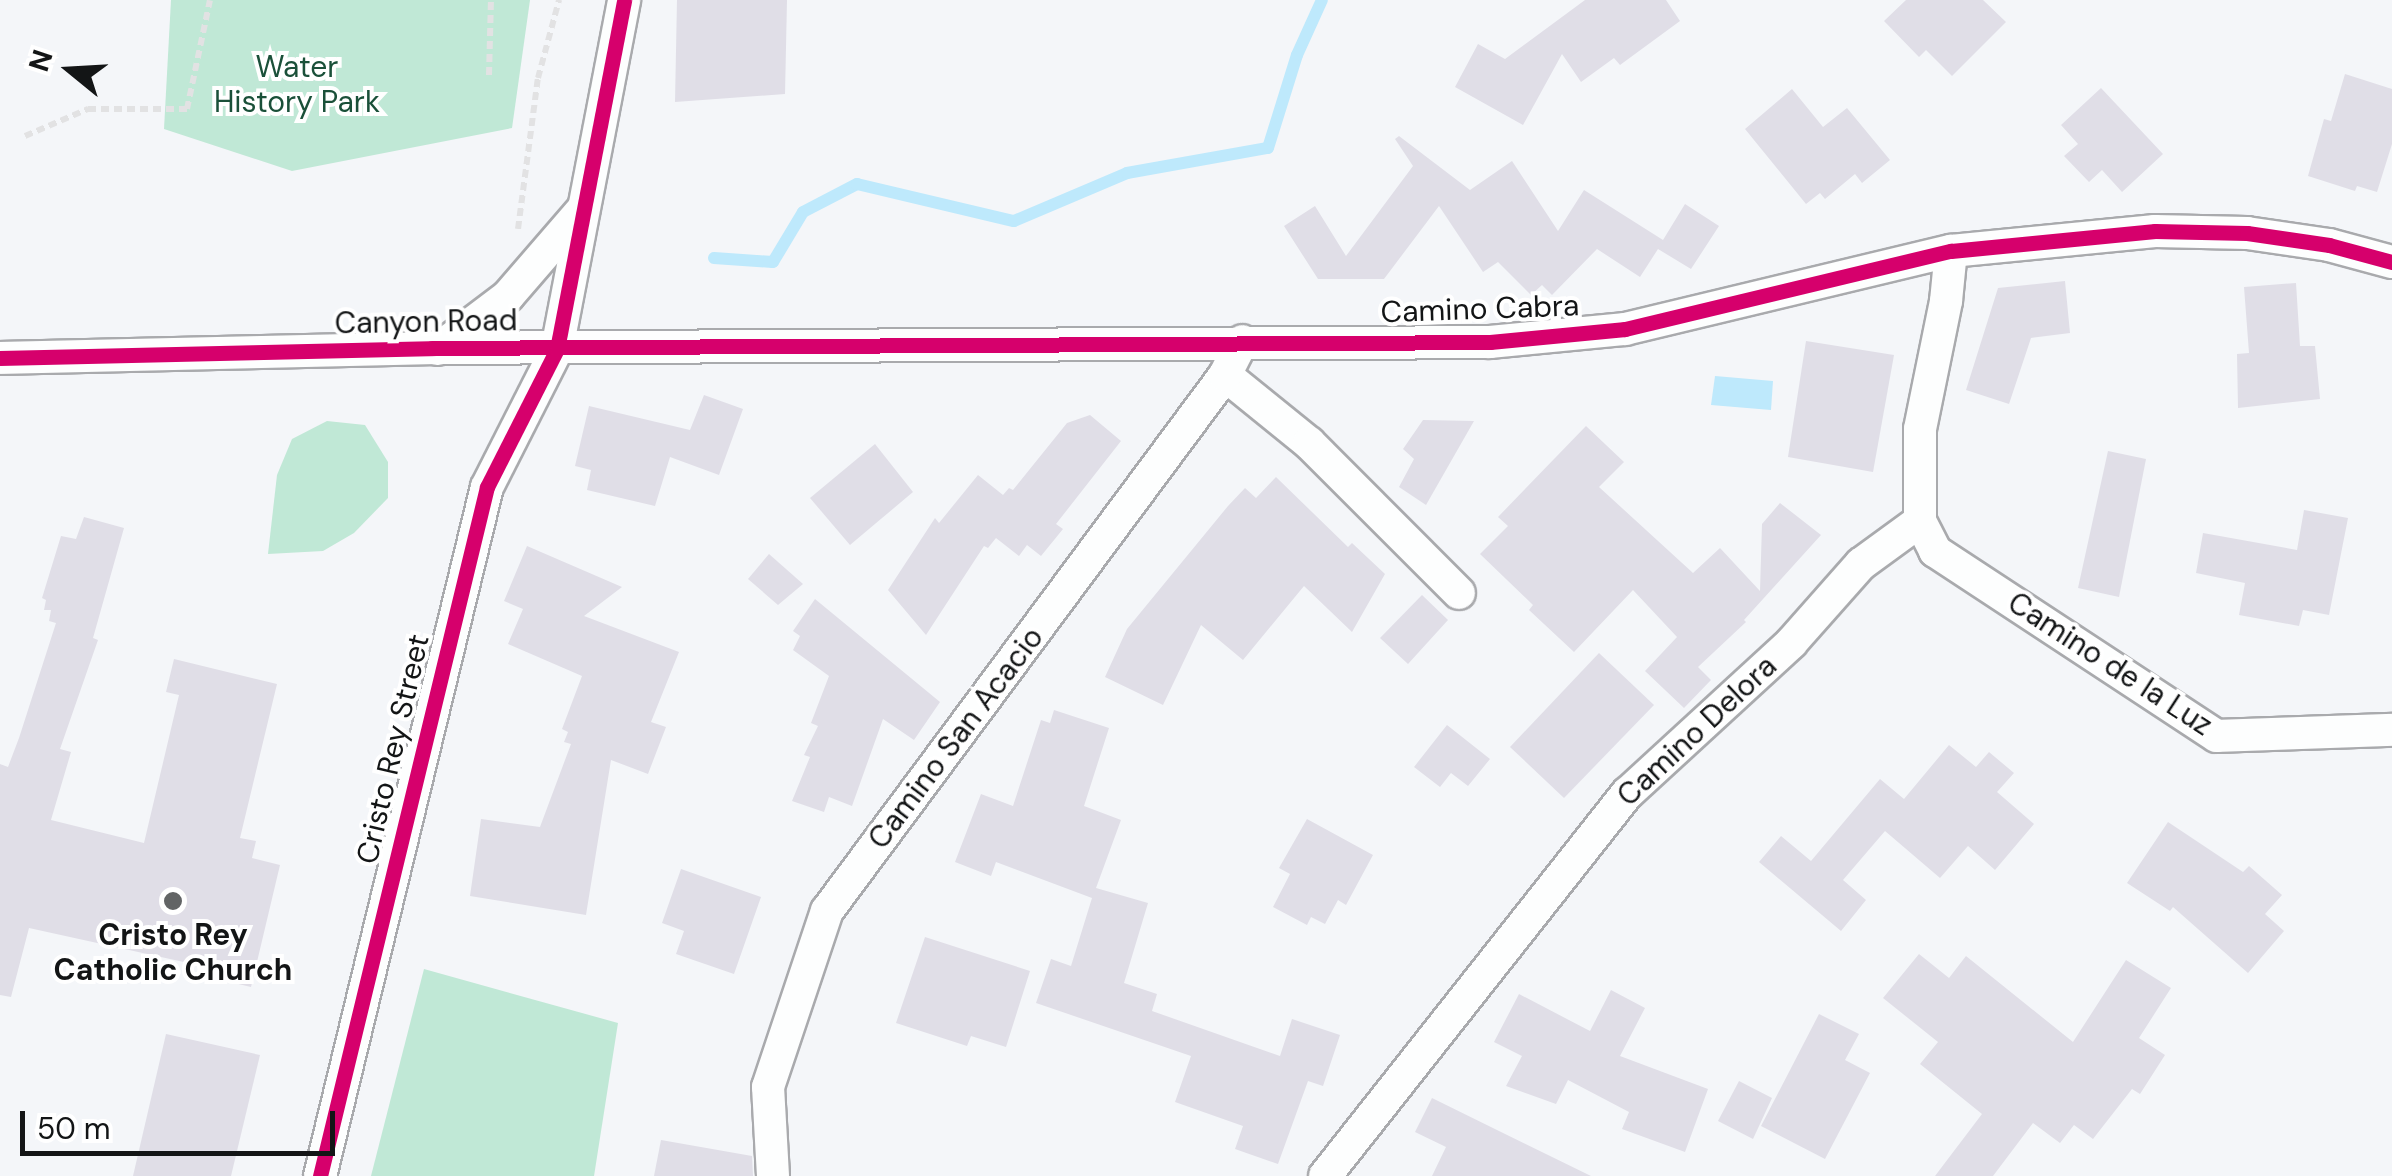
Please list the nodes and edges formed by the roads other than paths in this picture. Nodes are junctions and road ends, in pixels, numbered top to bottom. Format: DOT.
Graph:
graph roads {
  1 [pos="624,0"];
  2 [pos="586,206"];
  3 [pos="1951,251"];
  4 [pos="2392,262"];
  5 [pos="1242,340"];
  6 [pos="557,348"];
  7 [pos="438,349"];
  8 [pos="0,358"];
  9 [pos="1225,375"];
  10 [pos="1920,521"];
  11 [pos="1460,592"];
  12 [pos="2392,730"];
  13 [pos="320,1176"];
  14 [pos="773,1176"];
  15 [pos="1324,1176"];
  1 -- 2 [label="street, Canyon Road"];
  2 -- 6 [label="street, Canyon Road"];
  2 -- 7 [label="street"];
  3 -- 4 [label="street, Camino Cabra"];
  3 -- 5 [label="street, Camino Cabra"];
  3 -- 10 [label="street"];
  5 -- 6 [label="street, Camino Cabra"];
  5 -- 9 [label="street, Camino San Acacio"];
  6 -- 7 [label="street, Canyon Road"];
  6 -- 13 [label="street, Cristo Rey Street"];
  7 -- 8 [label="street, Canyon Road"];
  9 -- 11 [label="street"];
  9 -- 14 [label="street, Camino San Acacio"];
  10 -- 12 [label="street, Camino de la Luz"];
  10 -- 15 [label="street, Camino Delora"];
}
